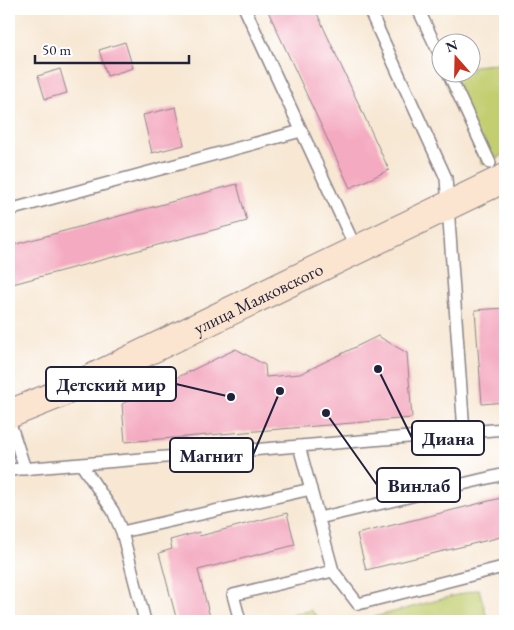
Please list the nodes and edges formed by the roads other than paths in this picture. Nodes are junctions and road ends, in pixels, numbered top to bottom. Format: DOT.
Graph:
graph roads {
  1 [pos="245,9"];
  2 [pos="369,9"];
  3 [pos="418,9"];
  4 [pos="432,38"];
  5 [pos="453,82"];
  6 [pos="301,131"];
  7 [pos="498,170"];
  8 [pos="448,206"];
  9 [pos="9,210"];
  10 [pos="357,251"];
  11 [pos="9,414"];
  12 [pos="9,420"];
  13 [pos="505,429"];
  14 [pos="464,432"];
  15 [pos="299,446"];
  16 [pos="81,464"];
  17 [pos="25,469"];
  18 [pos="9,470"];
  19 [pos="505,474"];
  20 [pos="311,489"];
  21 [pos="318,518"];
  22 [pos="122,532"];
  23 [pos="333,571"];
  24 [pos="505,574"];
  25 [pos="145,621"];
  26 [pos="240,621"];
  1 -- 6 [label="lane"];
  2 -- 8 [label="lane"];
  3 -- 4 [label="lane"];
  5 -- 7 [label="lane"];
  6 -- 9 [label="lane"];
  6 -- 10 [label="lane"];
  7 -- 8 [label="street, улица Маяковского"];
  8 -- 10 [label="street, улица Маяковского"];
  8 -- 14 [label="lane"];
  10 -- 11 [label="street, улица Маяковского"];
  12 -- 17 [label="lane"];
  13 -- 14 [label="lane"];
  14 -- 15 [label="lane"];
  15 -- 16 [label="lane"];
  15 -- 20 [label="lane"];
  16 -- 17 [label="lane"];
  16 -- 22 [label="lane"];
  17 -- 18 [label="lane"];
  19 -- 21 [label="lane"];
  20 -- 21 [label="lane"];
  20 -- 22 [label="lane"];
  21 -- 23 [label="lane"];
  22 -- 25 [label="lane"];
  23 -- 24 [label="lane"];
  23 -- 26 [label="lane"];
}
